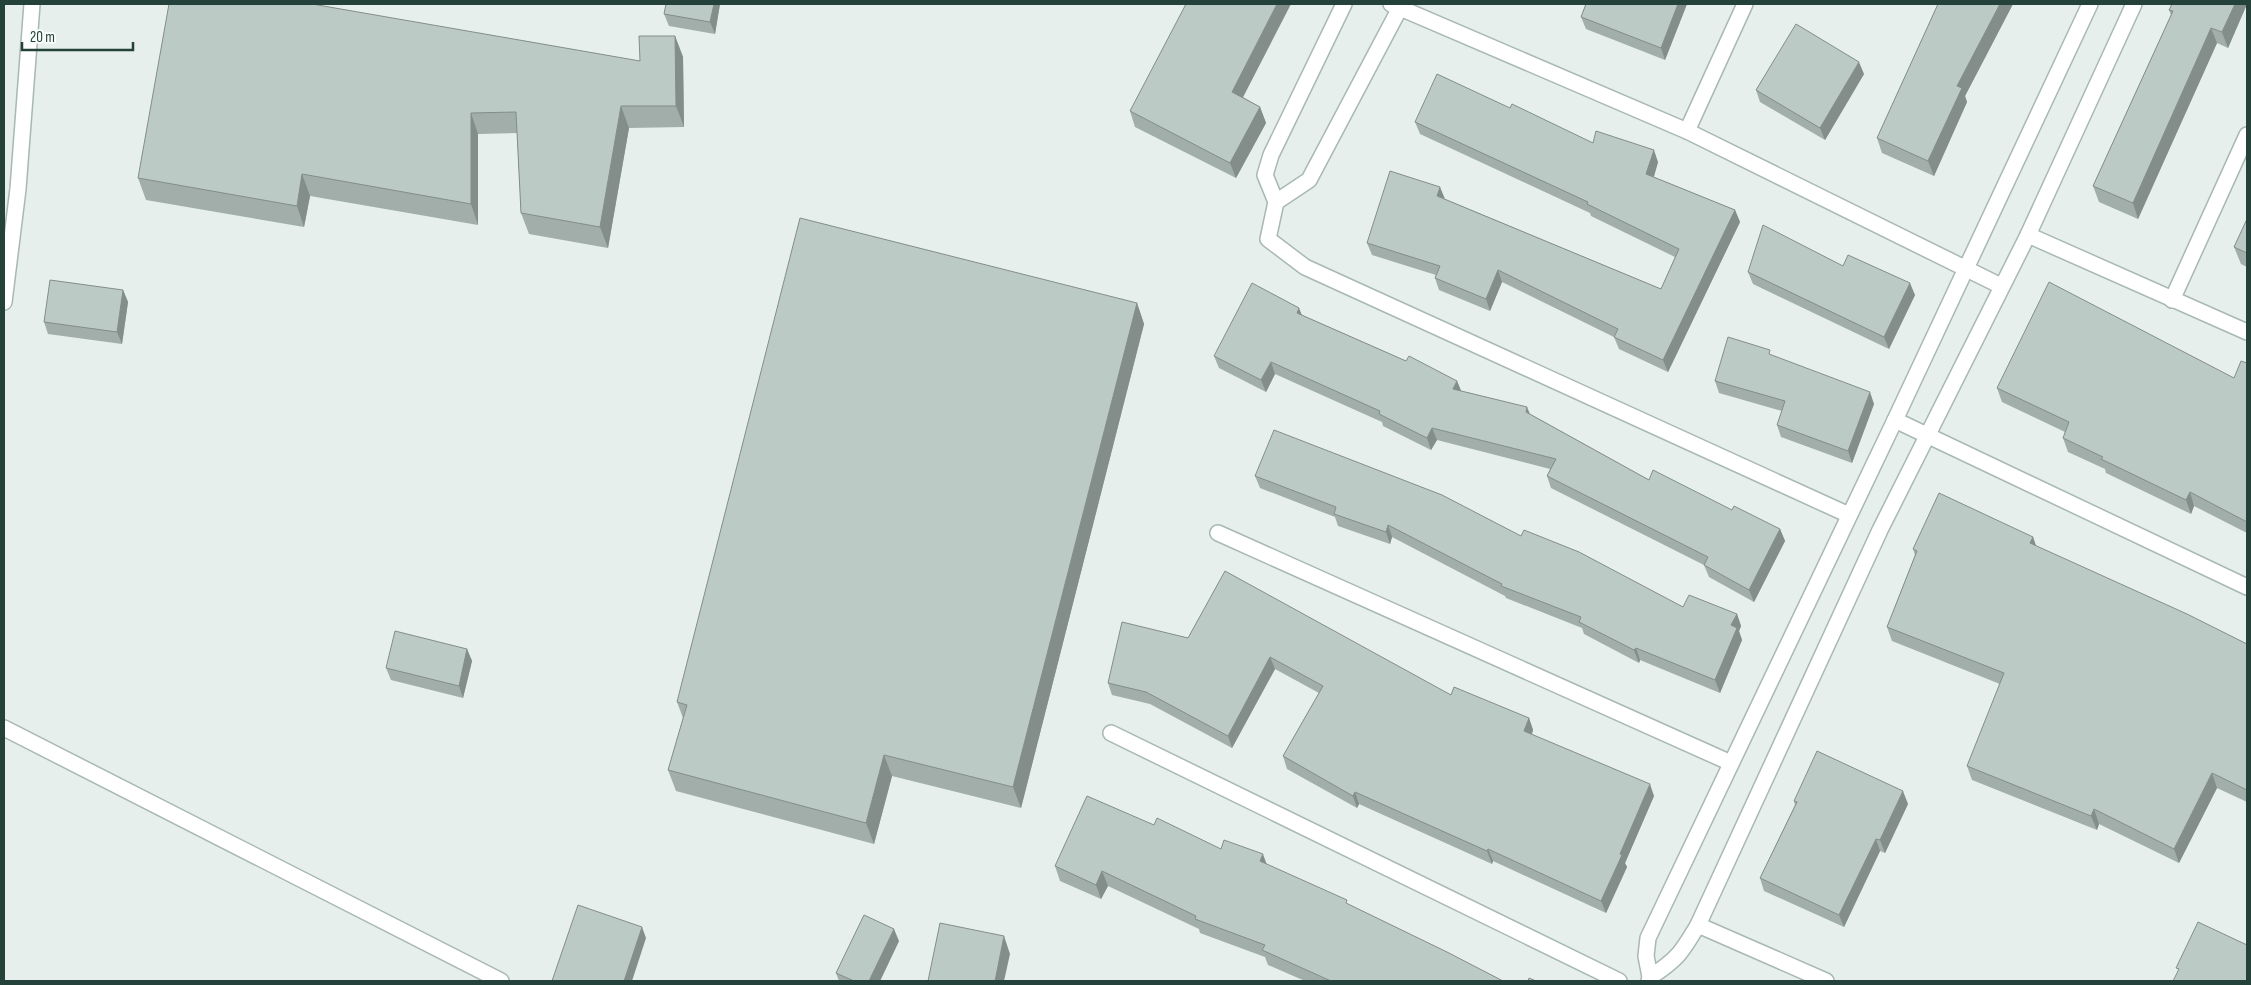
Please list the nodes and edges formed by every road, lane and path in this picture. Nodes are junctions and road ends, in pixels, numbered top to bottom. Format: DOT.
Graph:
graph roads {
  1 [pos="32,4"];
  2 [pos="1344,4"];
  3 [pos="1745,4"];
  4 [pos="2090,4"];
  5 [pos="2134,4"];
  6 [pos="1398,5"];
  7 [pos="1687,131"];
  8 [pos="2247,135"];
  9 [pos="1276,202"];
  10 [pos="2028,235"];
  11 [pos="1966,269"];
  12 [pos="2001,286"];
  13 [pos="2172,300"];
  14 [pos="4,302"];
  15 [pos="2247,332"];
  16 [pos="1895,420"];
  17 [pos="1926,434"];
  18 [pos="1849,516"];
  19 [pos="1218,533"];
  20 [pos="2247,587"];
  21 [pos="4,728"];
  22 [pos="1111,733"];
  23 [pos="1731,763"];
  24 [pos="1698,926"];
  25 [pos="1650,979"];
  26 [pos="501,981"];
  27 [pos="1619,981"];
  28 [pos="1826,981"];
  1 -- 14 [label="street"];
  2 -- 9 [label="street"];
  3 -- 7 [label="street"];
  4 -- 11 [label="street"];
  5 -- 10 [label="street"];
  6 -- 7 [label="street"];
  6 -- 9 [label="street"];
  7 -- 11 [label="street"];
  8 -- 13 [label="street"];
  9 -- 18 [label="street"];
  10 -- 12 [label="street"];
  10 -- 13 [label="street"];
  11 -- 12 [label="street"];
  11 -- 16 [label="street"];
  12 -- 17 [label="street"];
  13 -- 15 [label="street"];
  16 -- 17 [label="street"];
  16 -- 18 [label="street"];
  17 -- 20 [label="street"];
  17 -- 24 [label="street"];
  18 -- 23 [label="street"];
  19 -- 23 [label="street"];
  21 -- 26 [label="street"];
  22 -- 27 [label="street"];
  23 -- 25 [label="street"];
  24 -- 25 [label="street"];
  24 -- 28 [label="street"];
}
